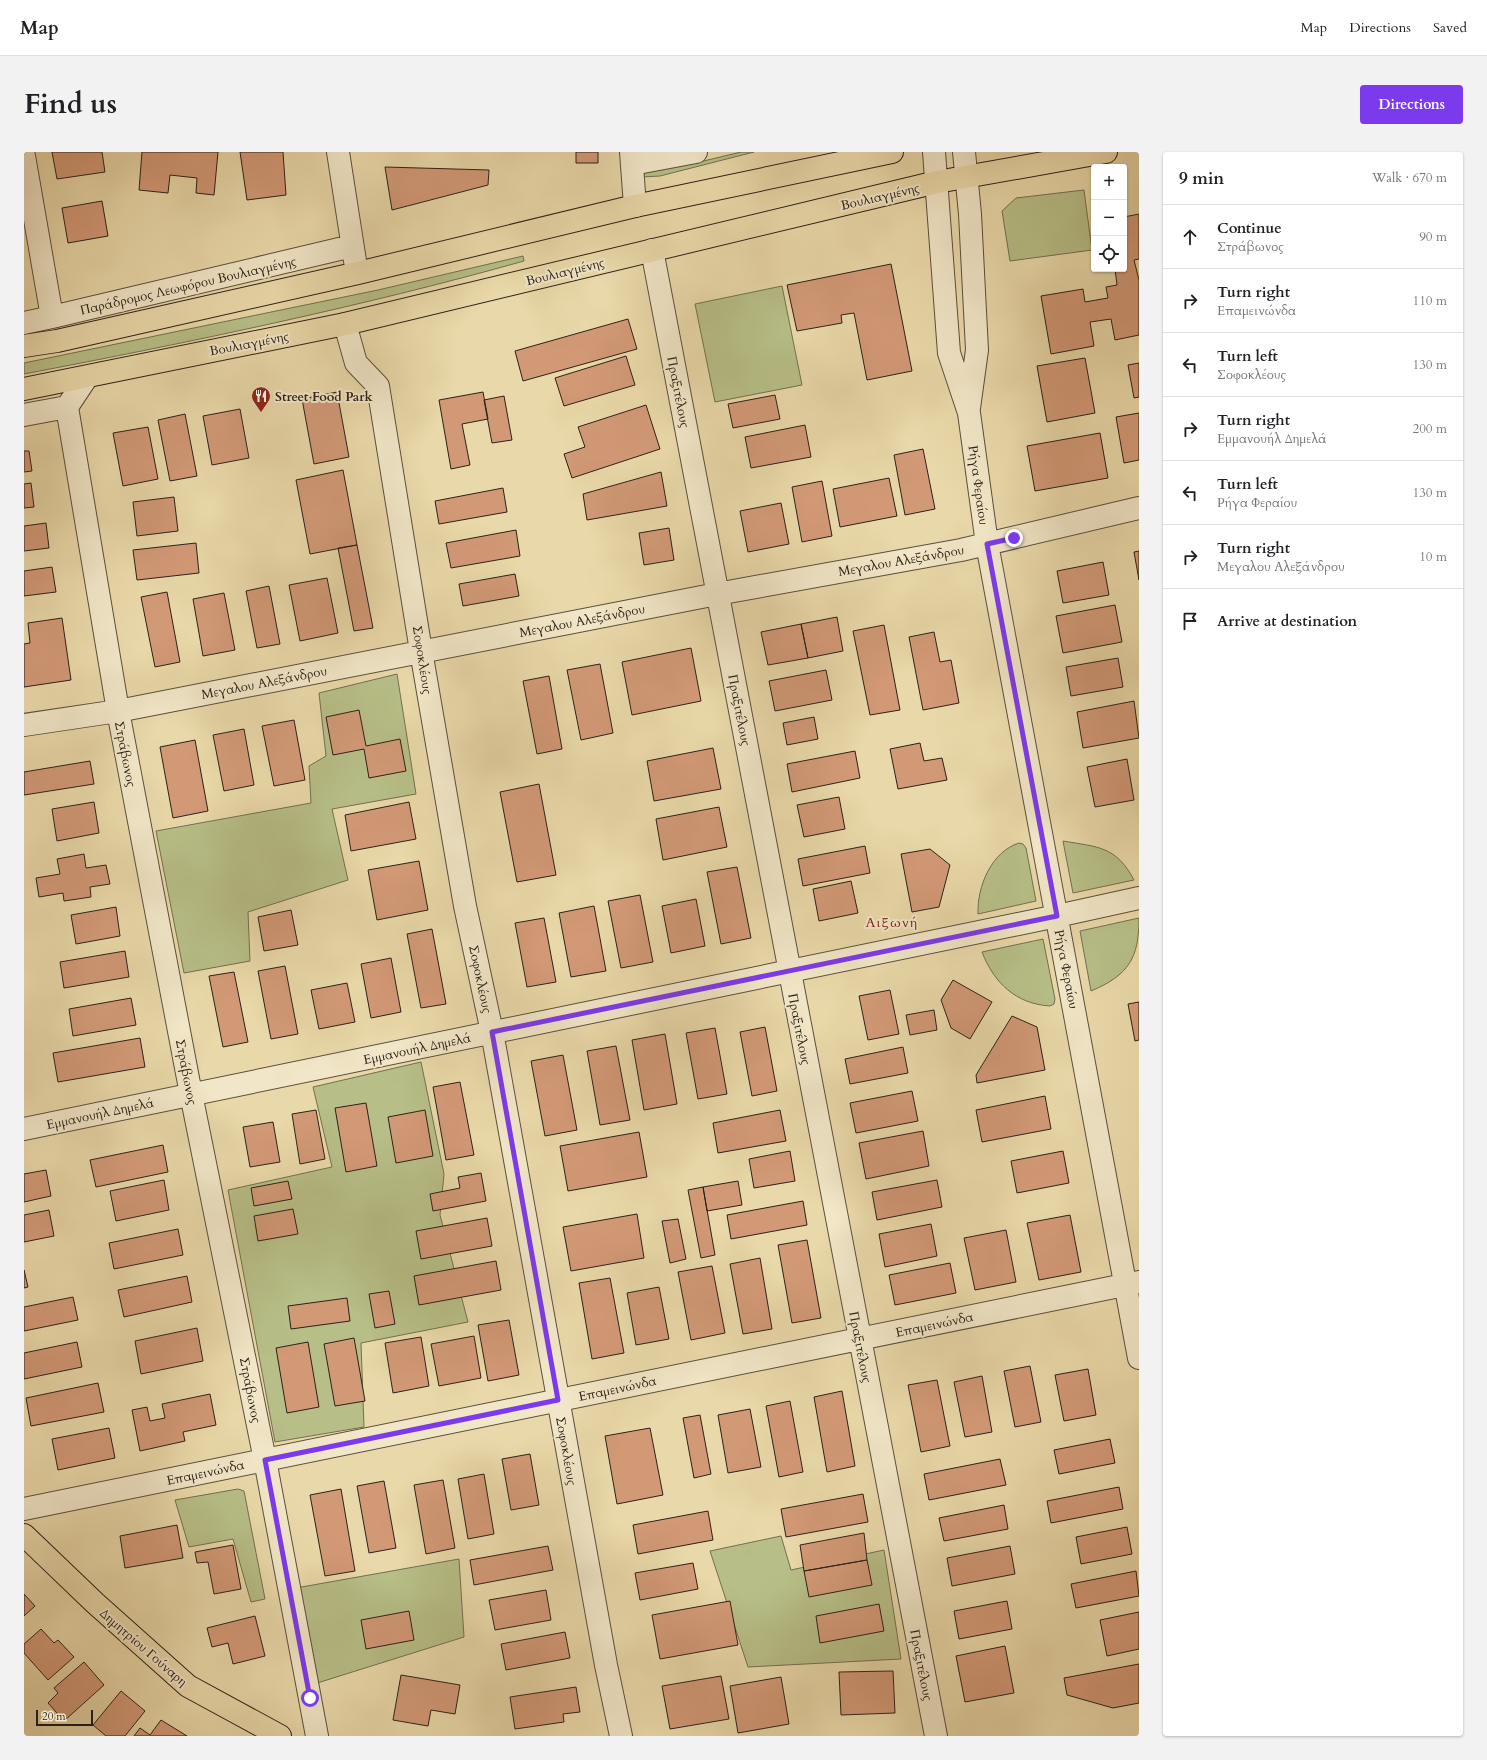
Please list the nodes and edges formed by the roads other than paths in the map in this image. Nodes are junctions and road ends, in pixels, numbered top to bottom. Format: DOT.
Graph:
graph roads {
  1 [pos="338,152"];
  2 [pos="696,152"];
  3 [pos="892,152"];
  4 [pos="934,152"];
  5 [pos="964,152"];
  6 [pos="1106,152"];
  7 [pos="871,155"];
  8 [pos="24,156"];
  9 [pos="632,158"];
  10 [pos="966,177"];
  11 [pos="937,182"];
  12 [pos="635,206"];
  13 [pos="352,246"];
  14 [pos="652,250"];
  15 [pos="358,273"];
  16 [pos="52,317"];
  17 [pos="24,322"];
  18 [pos="345,324"];
  19 [pos="24,346"];
  20 [pos="87,377"];
  21 [pos="24,389"];
  22 [pos="67,407"];
  23 [pos="969,413"];
  24 [pos="24,415"];
  25 [pos="1139,508"];
  26 [pos="987,544"];
  27 [pos="717,594"];
  28 [pos="421,651"];
  29 [pos="118,711"];
  30 [pos="24,726"];
  31 [pos="1139,898"];
  32 [pos="1057,916"];
  33 [pos="790,971"];
  34 [pos="492,1032"];
  35 [pos="191,1094"];
  36 [pos="24,1128"];
  37 [pos="1132,1284"];
  38 [pos="860,1339"];
  39 [pos="1139,1358"];
  40 [pos="558,1400"];
  41 [pos="265,1460"];
  42 [pos="24,1509"];
  43 [pos="24,1535"];
  44 [pos="280,1736"];
  45 [pos="317,1736"];
  46 [pos="621,1736"];
  47 [pos="936,1736"];
  1 -- 13 [label="street"];
  2 -- 9 [label="street"];
  3 -- 7 [label="main road"];
  4 -- 11 [label="street, Ρήγα Φεραίου"];
  5 -- 10 [label="street, Ρήγα Φεραίου"];
  6 -- 10 [label="main road, Βουλιαγμένης"];
  7 -- 12 [label="main road"];
  8 -- 16 [label="street"];
  9 -- 12 [label="street"];
  10 -- 11 [label="main road, Βουλιαγμένης"];
  10 -- 23 [label="street, Ρήγα Φεραίου"];
  11 -- 14 [label="main road, Βουλιαγμένης"];
  11 -- 23 [label="street, Ρήγα Φεραίου"];
  12 -- 15 [label="main road"];
  13 -- 15 [label="street"];
  13 -- 16 [label="street, Παράδρομος Λεωφόρου Βουλιαγμένης"];
  14 -- 18 [label="main road, Βουλιαγμένης"];
  14 -- 27 [label="street, Πραξιτέλους"];
  15 -- 19 [label="main road"];
  16 -- 17 [label="street, Παράδρομος Λεωφόρου Βουλιαγμένης"];
  18 -- 20 [label="main road, Βουλιαγμένης"];
  18 -- 28 [label="street, Σοφοκλέους"];
  20 -- 21 [label="main road, Βουλιαγμένης"];
  20 -- 22 [label="street"];
  22 -- 24 [label="street"];
  22 -- 29 [label="street, Στράβωνος"];
  23 -- 26 [label="street, Ρήγα Φεραίου"];
  25 -- 26 [label="street, Μεγαλου Αλεξάνδρου"];
  26 -- 27 [label="street, Μεγαλου Αλεξάνδρου"];
  26 -- 32 [label="street, Ρήγα Φεραίου"];
  27 -- 28 [label="street, Μεγαλου Αλεξάνδρου"];
  27 -- 33 [label="street, Πραξιτέλους"];
  28 -- 29 [label="street, Μεγαλου Αλεξάνδρου"];
  28 -- 34 [label="street, Σοφοκλέους"];
  29 -- 30 [label="street, Μεγαλου Αλεξάνδρου"];
  29 -- 35 [label="street, Στράβωνος"];
  31 -- 32 [label="street, Εμμανουήλ Δημελά"];
  32 -- 33 [label="street, Εμμανουήλ Δημελά"];
  32 -- 37 [label="street, Ρήγα Φεραίου"];
  33 -- 34 [label="street, Εμμανουήλ Δημελά"];
  33 -- 38 [label="street, Πραξιτέλους"];
  34 -- 35 [label="street, Εμμανουήλ Δημελά"];
  34 -- 40 [label="street, Σοφοκλέους"];
  35 -- 36 [label="street, Εμμανουήλ Δημελά"];
  35 -- 41 [label="street, Στράβωνος"];
  37 -- 38 [label="street, Επαμεινώνδα"];
  37 -- 39 [label="street, Ρήγα Φεραίου"];
  38 -- 40 [label="street, Επαμεινώνδα"];
  38 -- 47 [label="street, Πραξιτέλους"];
  40 -- 41 [label="street, Επαμεινώνδα"];
  40 -- 46 [label="street, Σοφοκλέους"];
  41 -- 42 [label="street, Επαμεινώνδα"];
  41 -- 45 [label="street, Στράβωνος"];
  43 -- 44 [label="main road, Δημητρίου Γούναρη"];
}
